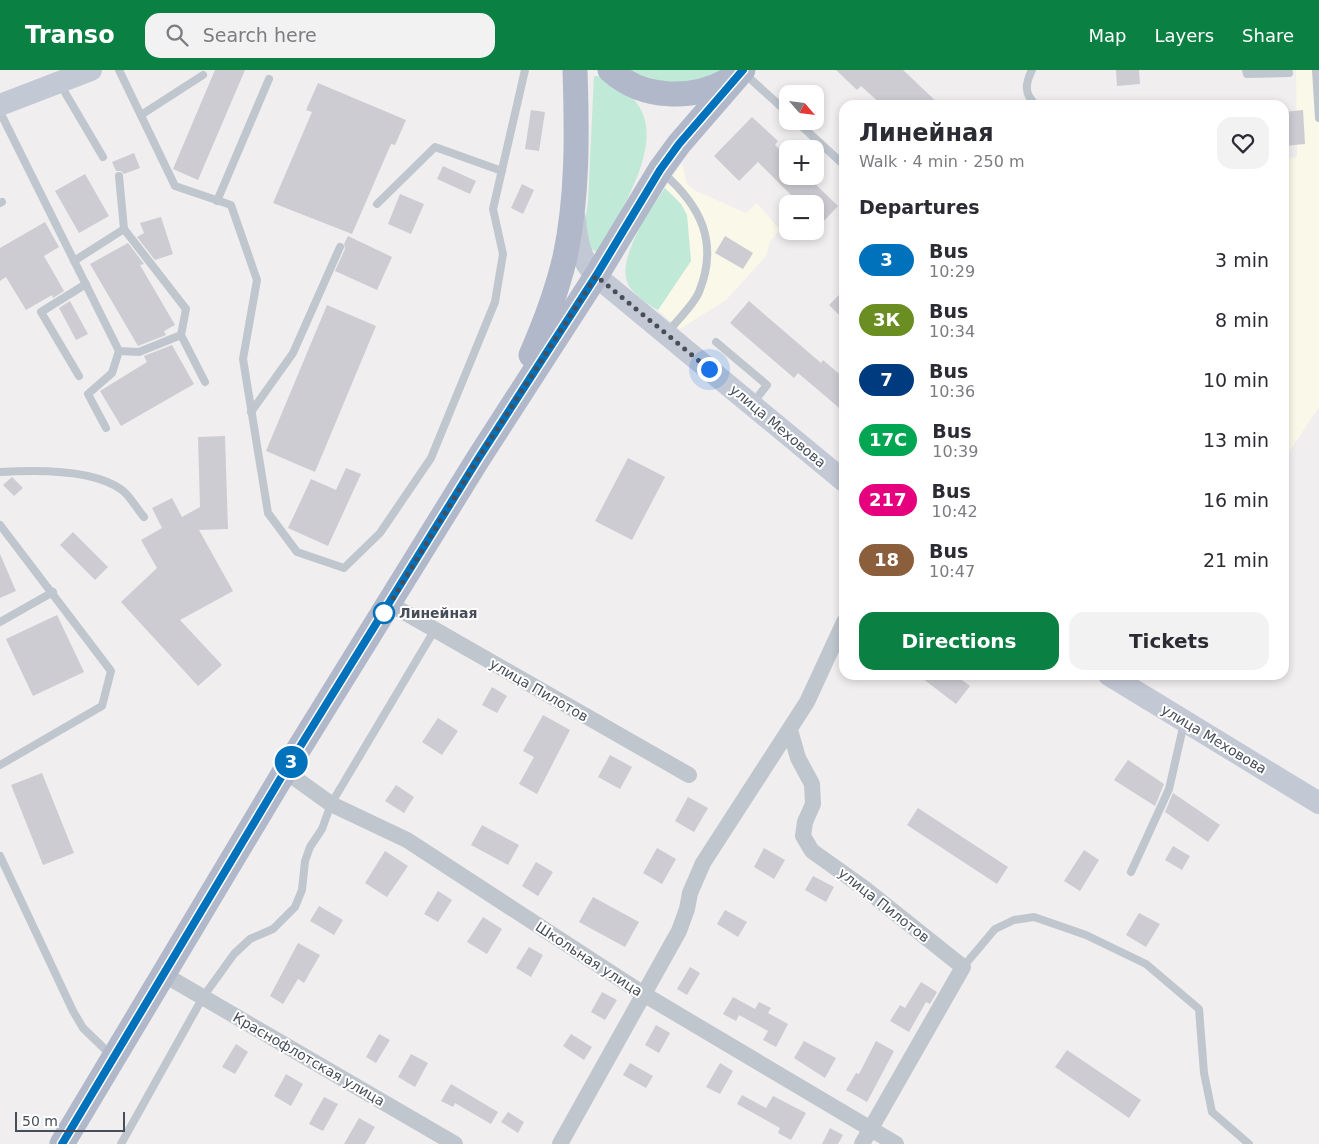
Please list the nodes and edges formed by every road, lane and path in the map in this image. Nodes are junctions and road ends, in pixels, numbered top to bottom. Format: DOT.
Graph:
graph roads {
  1 [pos="119,70"];
  2 [pos="525,70"];
  3 [pos="575,70"];
  4 [pos="610,70"];
  5 [pos="1032,70"];
  6 [pos="1246,70"];
  7 [pos="1316,70"];
  8 [pos="742,71"];
  9 [pos="1289,73"];
  10 [pos="73,75"];
  11 [pos="204,75"];
  12 [pos="269,79"];
  13 [pos="1031,100"];
  14 [pos="0,105"];
  15 [pos="779,105"];
  16 [pos="0,112"];
  17 [pos="141,115"];
  18 [pos="1319,118"];
  19 [pos="806,130"];
  20 [pos="103,157"];
  21 [pos="839,160"];
  22 [pos="660,170"];
  23 [pos="502,171"];
  24 [pos="119,176"];
  25 [pos="574,191"];
  26 [pos="217,201"];
  27 [pos="376,204"];
  28 [pos="124,229"];
  29 [pos="340,247"];
  30 [pos="74,261"];
  31 [pos="596,276"];
  32 [pos="86,284"];
  33 [pos="666,334"];
  34 [pos="181,335"];
  35 [pos="716,342"];
  36 [pos="119,351"];
  37 [pos="79,376"];
  38 [pos="205,382"];
  39 [pos="752,405"];
  40 [pos="251,412"];
  41 [pos="106,428"];
  42 [pos="478,459"];
  43 [pos="0,472"];
  44 [pos="839,477"];
  45 [pos="144,517"];
  46 [pos="0,525"];
  47 [pos="53,592"];
  48 [pos="390,604"];
  49 [pos="0,622"];
  50 [pos="434,631"];
  51 [pos="839,633"];
  52 [pos="1117,680"];
  53 [pos="1184,721"];
  54 [pos="790,730"];
  55 [pos="0,765"];
  56 [pos="285,771"];
  57 [pos="689,776"];
  58 [pos="1319,803"];
  59 [pos="331,804"];
  60 [pos="0,856"];
  61 [pos="1131,872"];
  62 [pos="964,967"];
  63 [pos="163,974"];
  64 [pos="645,995"];
  65 [pos="203,997"];
  66 [pos="113,1058"];
  67 [pos="870,1129"];
  68 [pos="62,1144"];
  69 [pos="121,1144"];
  70 [pos="455,1144"];
  71 [pos="560,1144"];
  72 [pos="862,1144"];
  73 [pos="896,1144"];
  74 [pos="1249,1144"];
  1 -- 17 [label="lane"];
  2 -- 23 [label="lane"];
  3 -- 25 [label="main road"];
  4 -- 8 [label="main road"];
  5 -- 13 [label="lane"];
  6 -- 9 [label="lane"];
  7 -- 18 [label="lane"];
  8 -- 15 [label="lane"];
  8 -- 22 [label="main road"];
  10 -- 14 [label="street"];
  10 -- 20 [label="lane"];
  11 -- 17 [label="lane"];
  12 -- 26 [label="lane"];
  16 -- 30 [label="lane"];
  17 -- 26 [label="lane"];
  19 -- 21 [label="lane"];
  22 -- 31 [label="main road"];
  22 -- 33 [label="lane"];
  23 -- 27 [label="lane"];
  23 -- 40 [label="lane"];
  24 -- 28 [label="lane"];
  25 -- 31 [label="street, улица Меховова"];
  25 -- 42 [label="main road"];
  26 -- 40 [label="lane"];
  28 -- 30 [label="lane"];
  28 -- 34 [label="lane"];
  29 -- 40 [label="lane"];
  30 -- 32 [label="lane"];
  31 -- 33 [label="street, улица Меховова"];
  31 -- 42 [label="main road"];
  32 -- 36 [label="lane"];
  32 -- 37 [label="lane"];
  33 -- 39 [label="street, улица Меховова"];
  34 -- 36 [label="lane"];
  34 -- 38 [label="lane"];
  35 -- 39 [label="lane"];
  36 -- 41 [label="lane"];
  39 -- 44 [label="street, улица Меховова"];
  42 -- 48 [label="main road"];
  43 -- 45 [label="lane"];
  46 -- 47 [label="lane"];
  47 -- 49 [label="lane"];
  47 -- 55 [label="lane"];
  48 -- 50 [label="street, улица Пилотов"];
  48 -- 56 [label="main road"];
  50 -- 57 [label="street, улица Пилотов"];
  50 -- 59 [label="lane"];
  51 -- 54 [label="street"];
  52 -- 53 [label="street, улица Меховова"];
  53 -- 58 [label="street, улица Меховова"];
  53 -- 61 [label="lane"];
  54 -- 62 [label="street, улица Пилотов"];
  54 -- 64 [label="street"];
  56 -- 59 [label="street, Школьная улица"];
  56 -- 63 [label="main road"];
  59 -- 64 [label="street, Школьная улица"];
  59 -- 65 [label="lane"];
  60 -- 66 [label="lane"];
  62 -- 67 [label="street"];
  62 -- 74 [label="lane"];
  63 -- 65 [label="street, Краснофлотская улица"];
  63 -- 66 [label="main road"];
  64 -- 67 [label="street, Школьная улица"];
  64 -- 71 [label="street"];
  65 -- 69 [label="lane"];
  65 -- 70 [label="street, Краснофлотская улица"];
  66 -- 68 [label="main road"];
  67 -- 72 [label="street"];
  67 -- 73 [label="street, Школьная улица"];
}
